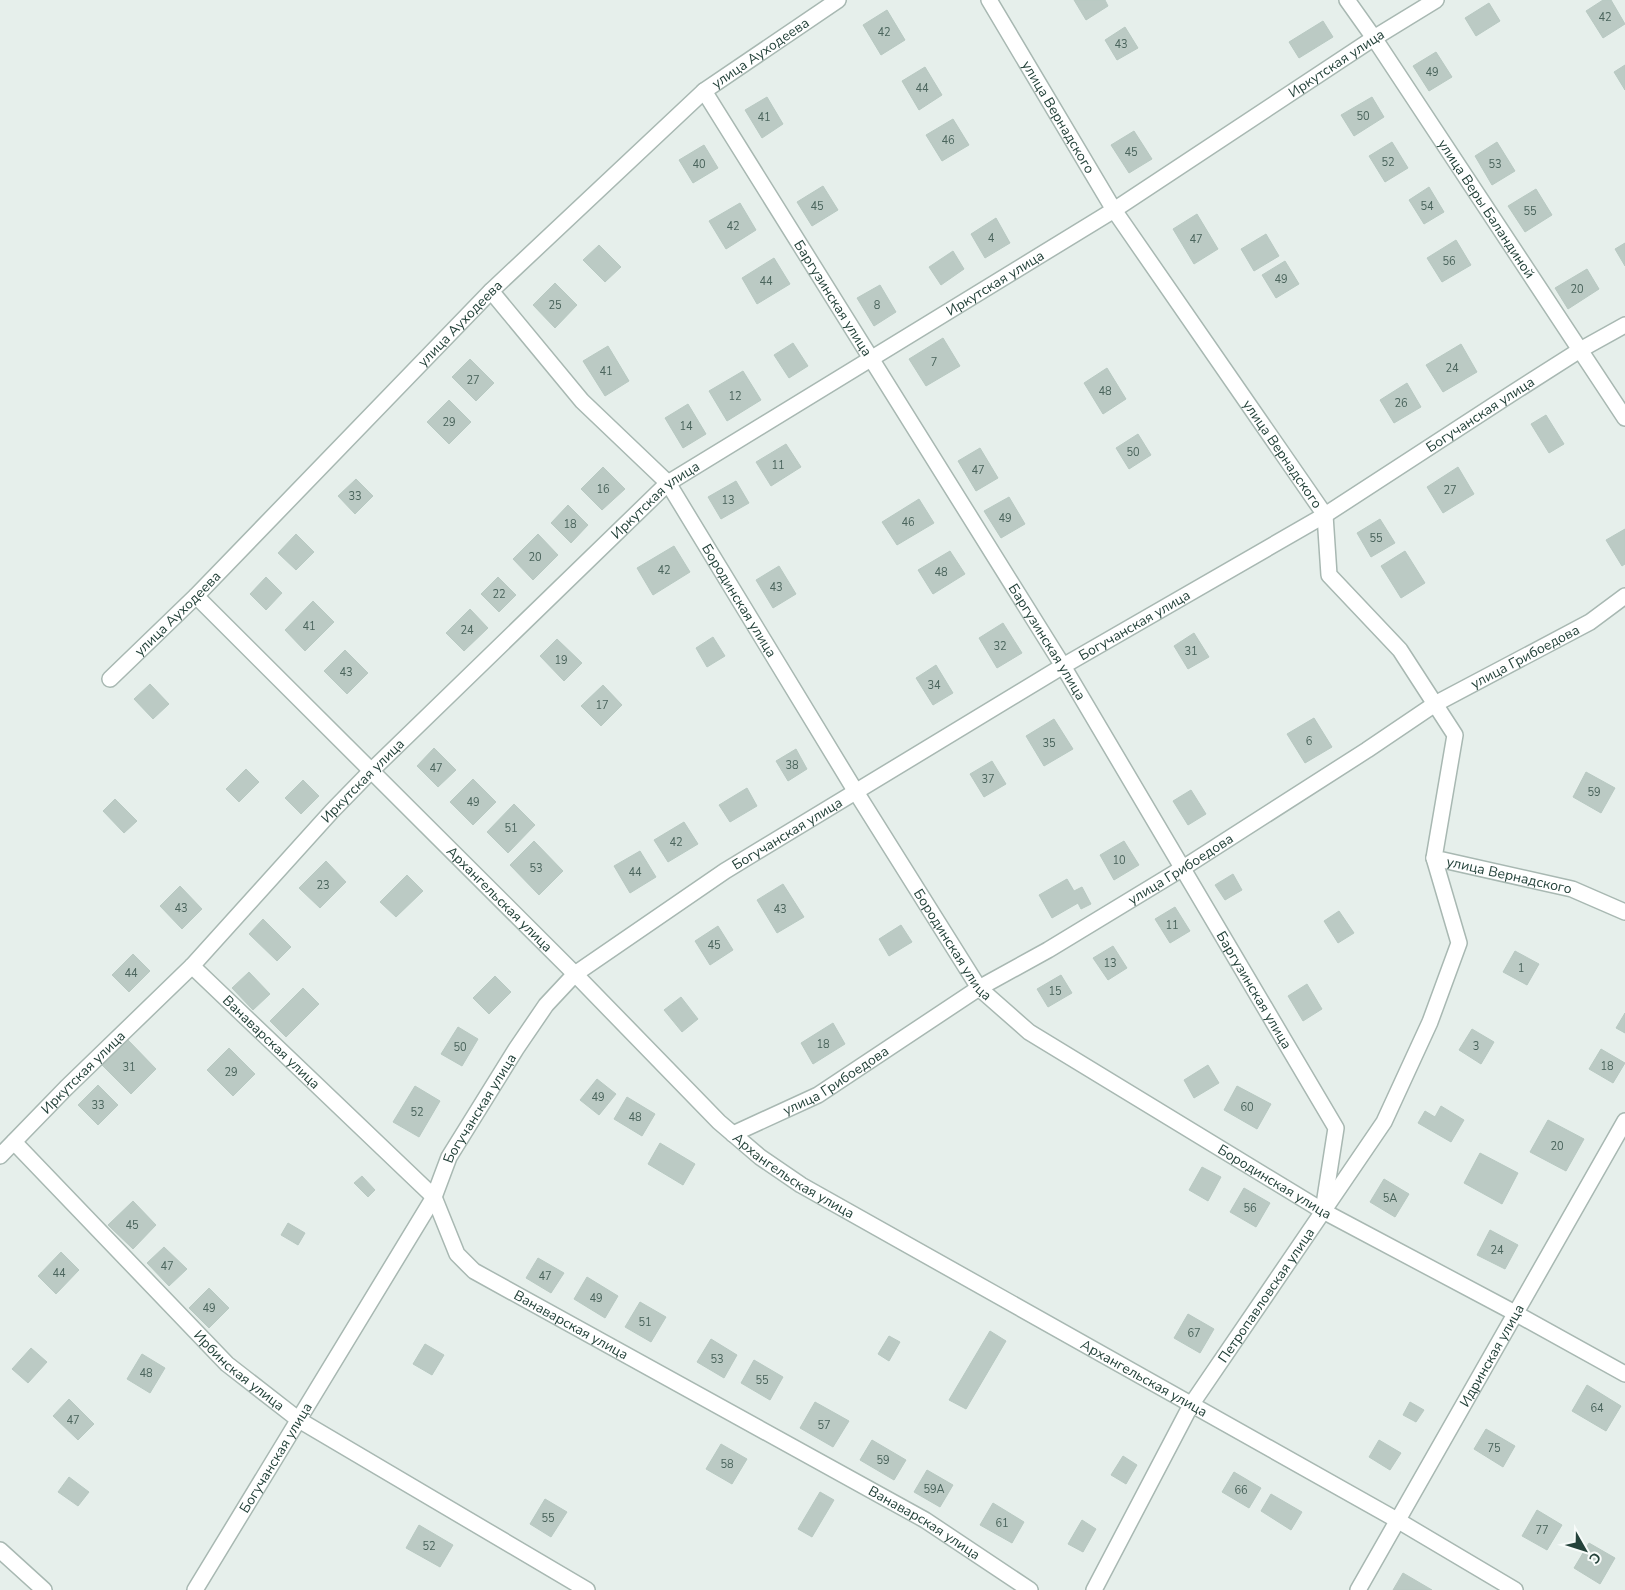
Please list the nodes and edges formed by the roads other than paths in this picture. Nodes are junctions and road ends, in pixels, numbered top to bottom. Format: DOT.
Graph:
graph roads {
  1 [pos="838,0"];
  2 [pos="989,0"];
  3 [pos="1348,0"];
  4 [pos="1436,0"];
  5 [pos="1374,38"];
  6 [pos="704,91"];
  7 [pos="1114,210"];
  8 [pos="490,291"];
  9 [pos="1625,325"];
  10 [pos="1580,350"];
  11 [pos="870,358"];
  12 [pos="1625,418"];
  13 [pos="668,483"];
  14 [pos="1325,515"];
  15 [pos="196,596"];
  16 [pos="1625,596"];
  17 [pos="1062,666"];
  18 [pos="110,679"];
  19 [pos="1435,704"];
  20 [pos="371,771"];
  21 [pos="856,792"];
  22 [pos="1434,858"];
  23 [pos="1183,868"];
  24 [pos="1625,912"];
  25 [pos="192,966"];
  26 [pos="575,974"];
  27 [pos="979,988"];
  28 [pos="1625,1121"];
  29 [pos="734,1134"];
  30 [pos="14,1142"];
  31 [pos="0,1156"];
  32 [pos="434,1197"];
  33 [pos="1323,1211"];
  34 [pos="1515,1313"];
  35 [pos="1625,1374"];
  36 [pos="1191,1405"];
  37 [pos="299,1420"];
  38 [pos="1397,1520"];
  39 [pos="0,1550"];
  40 [pos="44,1590"];
  41 [pos="194,1590"];
  42 [pos="587,1590"];
  43 [pos="1030,1590"];
  44 [pos="1094,1590"];
  45 [pos="1358,1590"];
  46 [pos="1515,1590"];
  1 -- 6 [label="street, улица Ауходеева"];
  2 -- 7 [label="street, улица Вернадского"];
  3 -- 5 [label="street, улица Веры Баландиной"];
  4 -- 5 [label="street, Иркутская улица"];
  5 -- 7 [label="street, Иркутская улица"];
  5 -- 10 [label="street, улица Веры Баландиной"];
  6 -- 8 [label="street, улица Ауходеева"];
  6 -- 11 [label="street, Баргузинская улица"];
  7 -- 11 [label="street, Иркутская улица"];
  7 -- 14 [label="street, улица Вернадского"];
  8 -- 13 [label="street, Бородинская улица"];
  8 -- 15 [label="street, улица Ауходеева"];
  9 -- 10 [label="street, Богучанская улица"];
  10 -- 12 [label="street, улица Веры Баландиной"];
  10 -- 14 [label="street, Богучанская улица"];
  11 -- 13 [label="street, Иркутская улица"];
  11 -- 17 [label="street, Баргузинская улица"];
  13 -- 20 [label="street, Иркутская улица"];
  13 -- 21 [label="street, Бородинская улица"];
  14 -- 17 [label="street, Богучанская улица"];
  14 -- 19 [label="street, улица Вернадского"];
  15 -- 18 [label="street, улица Ауходеева"];
  15 -- 20 [label="street, Архангельская улица"];
  16 -- 19 [label="street, улица Грибоедова"];
  17 -- 21 [label="street, Богучанская улица"];
  17 -- 23 [label="street, Баргузинская улица"];
  19 -- 22 [label="street, улица Вернадского"];
  19 -- 23 [label="street, улица Грибоедова"];
  20 -- 25 [label="street, Иркутская улица"];
  20 -- 26 [label="street, Архангельская улица"];
  21 -- 26 [label="street, Богучанская улица"];
  21 -- 27 [label="street, Бородинская улица"];
  22 -- 24 [label="street, улица Вернадского"];
  22 -- 33 [label="street, Петропавловская улица"];
  23 -- 27 [label="street, улица Грибоедова"];
  23 -- 33 [label="street, Баргузинская улица"];
  25 -- 30 [label="street, Иркутская улица"];
  25 -- 32 [label="street, Ванаварская улица"];
  26 -- 29 [label="street, Архангельская улица"];
  26 -- 32 [label="street, Богучанская улица"];
  27 -- 29 [label="street, улица Грибоедова"];
  27 -- 33 [label="street, Бородинская улица"];
  28 -- 34 [label="street, Идринская улица"];
  29 -- 36 [label="street, Архангельская улица"];
  30 -- 31 [label="street, Иркутская улица"];
  30 -- 37 [label="street, Ирбинская улица"];
  32 -- 37 [label="street, Богучанская улица"];
  32 -- 43 [label="street, Ванаварская улица"];
  33 -- 34 [label="street, Бородинская улица"];
  33 -- 36 [label="street, Петропавловская улица"];
  34 -- 35 [label="street, Бородинская улица"];
  34 -- 38 [label="street, Идринская улица"];
  36 -- 38 [label="street, Архангельская улица"];
  36 -- 44 [label="street, Петропавловская улица"];
  37 -- 41 [label="street, Богучанская улица"];
  37 -- 42 [label="street, Ирбинская улица"];
  38 -- 45 [label="street, Идринская улица"];
  38 -- 46 [label="street, Архангельская улица"];
  39 -- 40 [label="street"];
}
